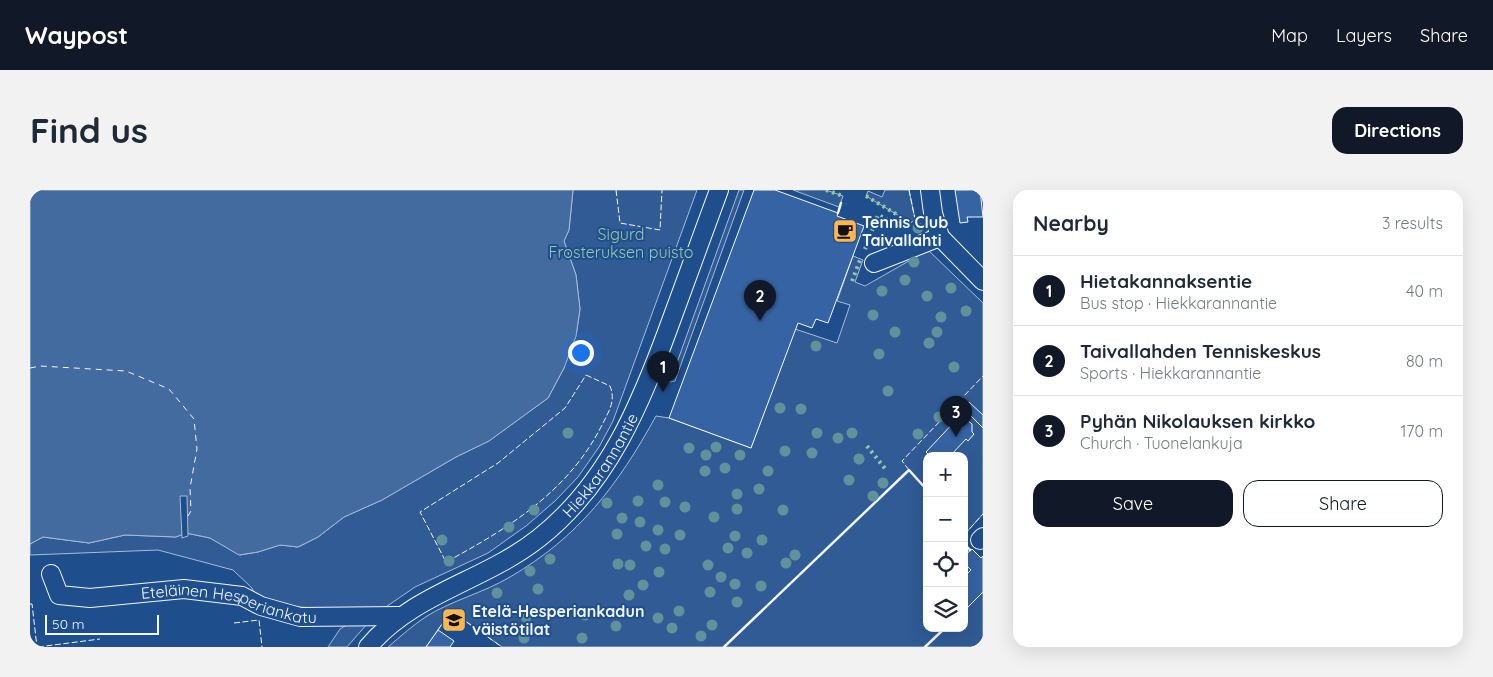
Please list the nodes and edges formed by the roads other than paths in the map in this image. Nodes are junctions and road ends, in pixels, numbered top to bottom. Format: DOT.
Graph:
graph roads {
  1 [pos="719,190"];
  2 [pos="930,190"];
  3 [pos="940,237"];
  4 [pos="874,263"];
  5 [pos="983,281"];
  6 [pos="51,574"];
  7 [pos="399,616"];
  8 [pos="368,647"];
  1 -- 7 [label="street, Hiekkarannantie"];
  2 -- 3 [label="street"];
  3 -- 4 [label="street"];
  3 -- 5 [label="street"];
  6 -- 7 [label="street, Eteläinen Hesperiankatu"];
  7 -- 8 [label="street, Hiekkarannantie"];
}
